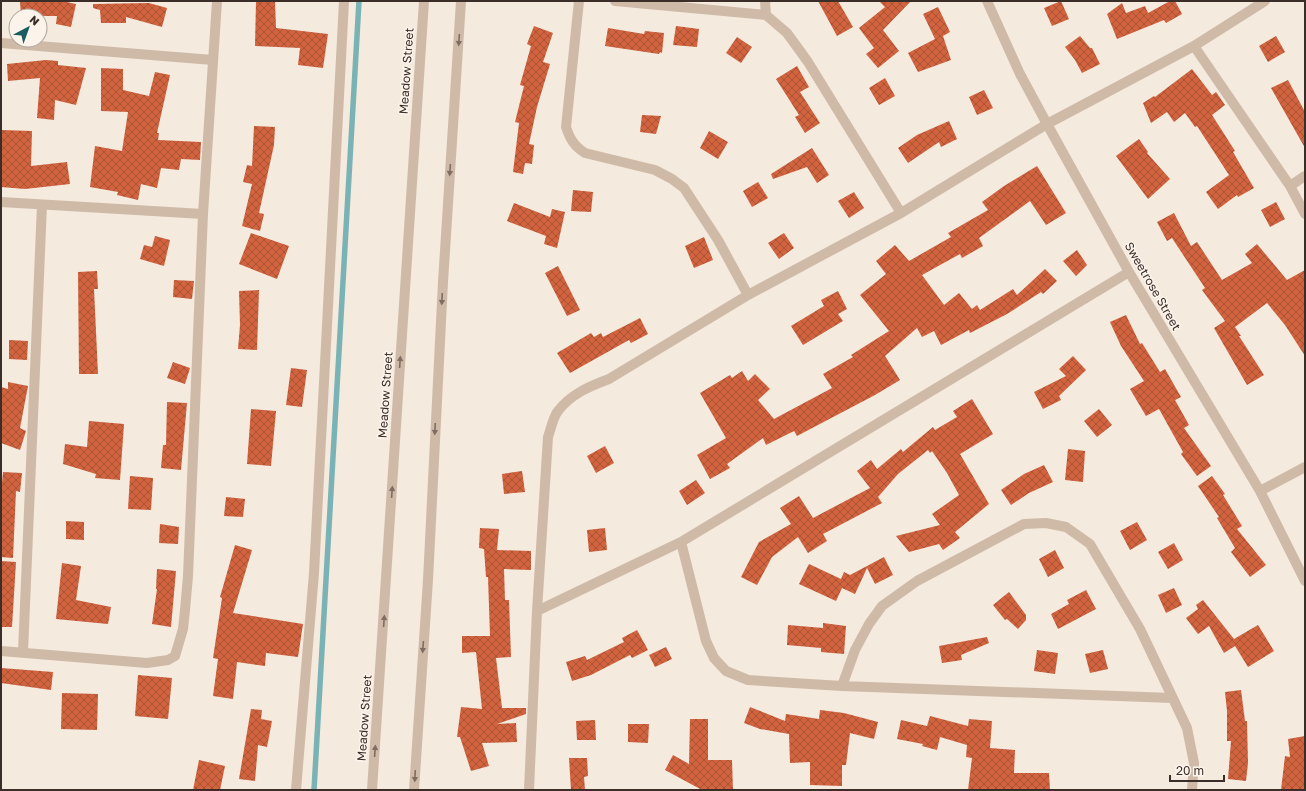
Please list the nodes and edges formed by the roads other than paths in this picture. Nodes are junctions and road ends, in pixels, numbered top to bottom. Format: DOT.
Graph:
graph roads {
  1 [pos="217,1"];
  2 [pos="344,1"];
  3 [pos="424,1"];
  4 [pos="461,1"];
  5 [pos="579,1"];
  6 [pos="615,1"];
  7 [pos="765,1"];
  8 [pos="987,1"];
  9 [pos="1265,1"];
  10 [pos="766,15"];
  11 [pos="1,43"];
  12 [pos="1194,46"];
  13 [pos="213,60"];
  14 [pos="1047,124"];
  15 [pos="1305,176"];
  16 [pos="1290,186"];
  17 [pos="1,202"];
  18 [pos="42,205"];
  19 [pos="901,213"];
  20 [pos="203,214"];
  21 [pos="1305,214"];
  22 [pos="1129,272"];
  23 [pos="748,295"];
  24 [pos="1305,467"];
  25 [pos="1260,491"];
  26 [pos="681,542"];
  27 [pos="1305,581"];
  28 [pos="537,611"];
  29 [pos="1,651"];
  30 [pos="23,652"];
  31 [pos="842,686"];
  32 [pos="1172,698"];
  33 [pos="296,790"];
  34 [pos="372,790"];
  35 [pos="414,790"];
  36 [pos="529,790"];
  37 [pos="1192,790"];
  1 -- 13 [label="street"];
  2 -- 33 [label="street"];
  34 -- 3 [label="street, Meadow Street, one-way"];
  4 -- 35 [label="street, one-way"];
  5 -- 23 [label="street"];
  6 -- 10 [label="street"];
  7 -- 10 [label="street"];
  8 -- 14 [label="street, Sweetrose Street"];
  9 -- 12 [label="street"];
  10 -- 19 [label="street"];
  11 -- 13 [label="street"];
  12 -- 14 [label="street"];
  12 -- 16 [label="street"];
  13 -- 20 [label="street"];
  14 -- 19 [label="street"];
  14 -- 22 [label="street, Sweetrose Street"];
  15 -- 16 [label="street"];
  16 -- 21 [label="street"];
  17 -- 18 [label="street"];
  18 -- 20 [label="street"];
  18 -- 30 [label="street"];
  19 -- 23 [label="street"];
  20 -- 30 [label="street"];
  22 -- 25 [label="street, Sweetrose Street"];
  22 -- 26 [label="street"];
  23 -- 28 [label="street"];
  24 -- 25 [label="street"];
  25 -- 27 [label="street, Sweetrose Street"];
  26 -- 28 [label="street"];
  26 -- 31 [label="street"];
  28 -- 36 [label="street"];
  29 -- 30 [label="street"];
  31 -- 32 [label="street"];
  31 -- 32 [label="street"];
  32 -- 37 [label="street"];
}
